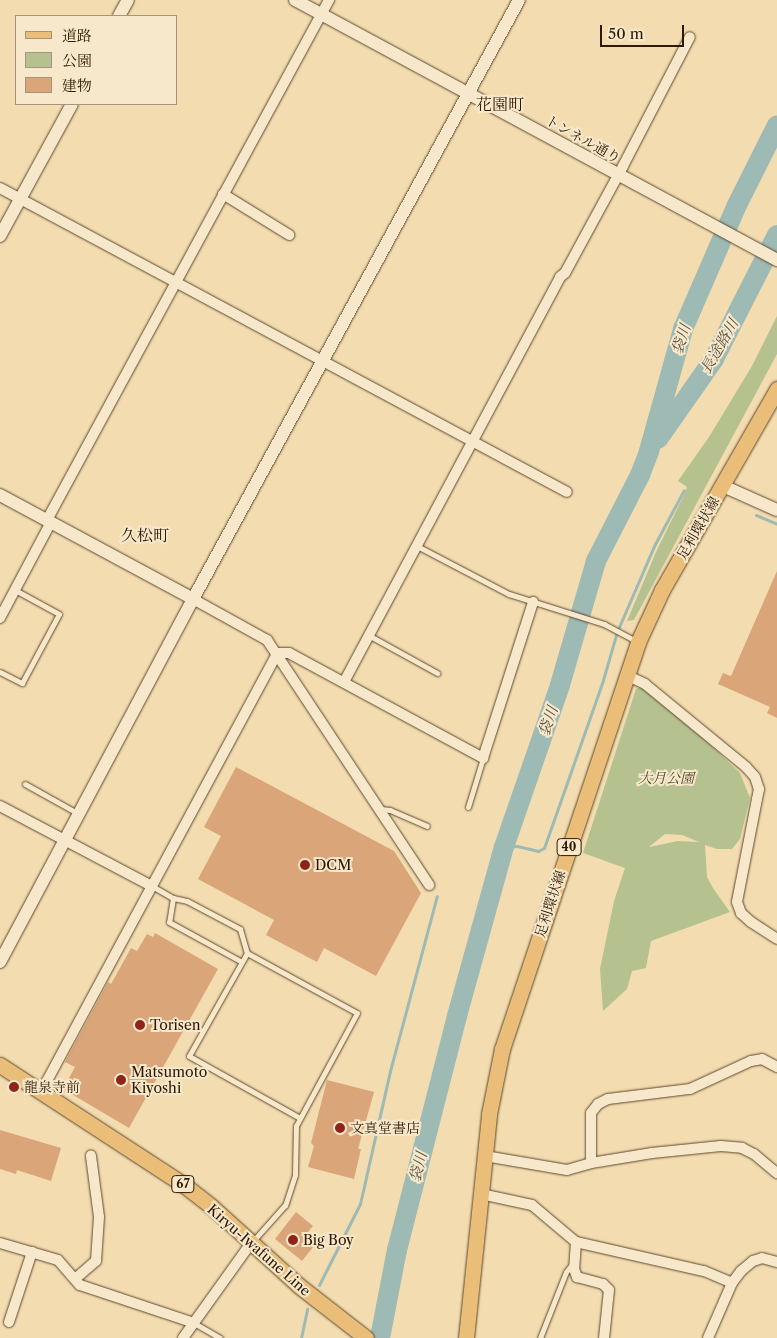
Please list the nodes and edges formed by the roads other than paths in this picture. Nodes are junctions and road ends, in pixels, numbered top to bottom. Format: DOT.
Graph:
graph roads {
  1 [pos="128,0"];
  2 [pos="295,0"];
  3 [pos="329,0"];
  4 [pos="519,0"];
  5 [pos="321,14"];
  6 [pos="120,15"];
  7 [pos="690,37"];
  8 [pos="468,93"];
  9 [pos="71,105"];
  10 [pos="618,175"];
  11 [pos="0,188"];
  12 [pos="223,194"];
  13 [pos="20,199"];
  14 [pos="289,235"];
  15 [pos="0,236"];
  16 [pos="777,260"];
  17 [pos="175,282"];
  18 [pos="324,361"];
  19 [pos="777,389"];
  20 [pos="473,441"];
  21 [pos="723,486"];
  22 [pos="567,492"];
  23 [pos="0,494"];
  24 [pos="777,510"];
  25 [pos="49,521"];
  26 [pos="416,546"];
  27 [pos="15,590"];
  28 [pos="194,599"];
  29 [pos="533,602"];
  30 [pos="0,618"];
  31 [pos="370,636"];
  32 [pos="638,642"];
  33 [pos="277,653"];
  34 [pos="0,672"];
  35 [pos="437,673"];
  36 [pos="626,675"];
  37 [pos="344,682"];
  38 [pos="483,758"];
  39 [pos="24,784"];
  40 [pos="0,806"];
  41 [pos="468,806"];
  42 [pos="380,809"];
  43 [pos="80,814"];
  44 [pos="427,826"];
  45 [pos="66,840"];
  46 [pos="429,885"];
  47 [pos="152,886"];
  48 [pos="173,898"];
  49 [pos="777,938"];
  50 [pos="247,953"];
  51 [pos="0,962"];
  52 [pos="242,962"];
  53 [pos="0,1065"];
  54 [pos="777,1067"];
  55 [pos="41,1092"];
  56 [pos="300,1118"];
  57 [pos="90,1156"];
  58 [pos="485,1156"];
  59 [pos="591,1163"];
  60 [pos="777,1173"];
  61 [pos="481,1194"];
  62 [pos="576,1242"];
  63 [pos="0,1243"];
  64 [pos="251,1243"];
  65 [pos="32,1252"];
  66 [pos="574,1262"];
  67 [pos="777,1262"];
  68 [pos="75,1279"];
  69 [pos="732,1283"];
  70 [pos="9,1322"];
  71 [pos="194,1323"];
  72 [pos="183,1338"];
  73 [pos="220,1338"];
  74 [pos="366,1338"];
  75 [pos="466,1338"];
  76 [pos="540,1338"];
  77 [pos="604,1338"];
  78 [pos="708,1338"];
  1 -- 6 [label="street"];
  2 -- 5 [label="street, トンネル通り"];
  3 -- 5 [label="street"];
  4 -- 8 [label="street"];
  5 -- 8 [label="street, トンネル通り"];
  5 -- 12 [label="street"];
  7 -- 10 [label="street"];
  8 -- 10 [label="street, トンネル通り"];
  8 -- 18 [label="street"];
  9 -- 13 [label="street"];
  10 -- 16 [label="street, トンネル通り"];
  10 -- 20 [label="street"];
  11 -- 13 [label="street"];
  12 -- 14 [label="street"];
  12 -- 17 [label="street"];
  13 -- 15 [label="street"];
  13 -- 17 [label="street"];
  17 -- 18 [label="street"];
  17 -- 25 [label="street"];
  18 -- 20 [label="street"];
  18 -- 28 [label="street"];
  19 -- 21 [label="main road, 足利環状線 / 40"];
  20 -- 22 [label="street"];
  20 -- 26 [label="street"];
  21 -- 24 [label="street"];
  21 -- 32 [label="main road, 足利環状線 / 40"];
  23 -- 25 [label="street"];
  25 -- 27 [label="street"];
  25 -- 28 [label="street"];
  26 -- 29 [label="lane"];
  26 -- 31 [label="street"];
  27 -- 30 [label="street"];
  27 -- 34 [label="lane"];
  28 -- 33 [label="street"];
  28 -- 43 [label="street"];
  29 -- 32 [label="lane"];
  29 -- 38 [label="street"];
  31 -- 35 [label="lane"];
  31 -- 37 [label="street"];
  32 -- 36 [label="main road, 足利環状線 / 40"];
  33 -- 37 [label="street"];
  33 -- 42 [label="street"];
  33 -- 47 [label="street"];
  36 -- 49 [label="street"];
  36 -- 58 [label="main road, 足利環状線 / 40"];
  37 -- 38 [label="street"];
  38 -- 41 [label="lane"];
  39 -- 43 [label="lane"];
  40 -- 45 [label="street"];
  42 -- 44 [label="lane"];
  42 -- 46 [label="street"];
  43 -- 45 [label="street"];
  45 -- 47 [label="street"];
  45 -- 51 [label="street"];
  47 -- 48 [label="lane"];
  47 -- 55 [label="street"];
  48 -- 50 [label="lane"];
  48 -- 52 [label="lane"];
  50 -- 52 [label="lane"];
  50 -- 56 [label="lane"];
  52 -- 56 [label="lane"];
  53 -- 55 [label="main road, Kiryu-Iwafune Line / 67"];
  54 -- 59 [label="street"];
  55 -- 64 [label="main road, Kiryu-Iwafune Line / 67"];
  56 -- 64 [label="lane"];
  57 -- 68 [label="street"];
  58 -- 59 [label="street"];
  58 -- 61 [label="main road, 足利環状線 / 40"];
  59 -- 60 [label="street"];
  61 -- 62 [label="street"];
  61 -- 75 [label="main road, 足利環状線 / 40"];
  62 -- 66 [label="street"];
  62 -- 69 [label="street"];
  63 -- 65 [label="street"];
  64 -- 71 [label="street"];
  64 -- 74 [label="main road, Kiryu-Iwafune Line / 67"];
  65 -- 68 [label="street"];
  65 -- 70 [label="street"];
  66 -- 76 [label="lane"];
  66 -- 77 [label="street"];
  67 -- 69 [label="street"];
  68 -- 71 [label="street"];
  69 -- 78 [label="street"];
  71 -- 72 [label="street"];
  71 -- 73 [label="lane"];
}
